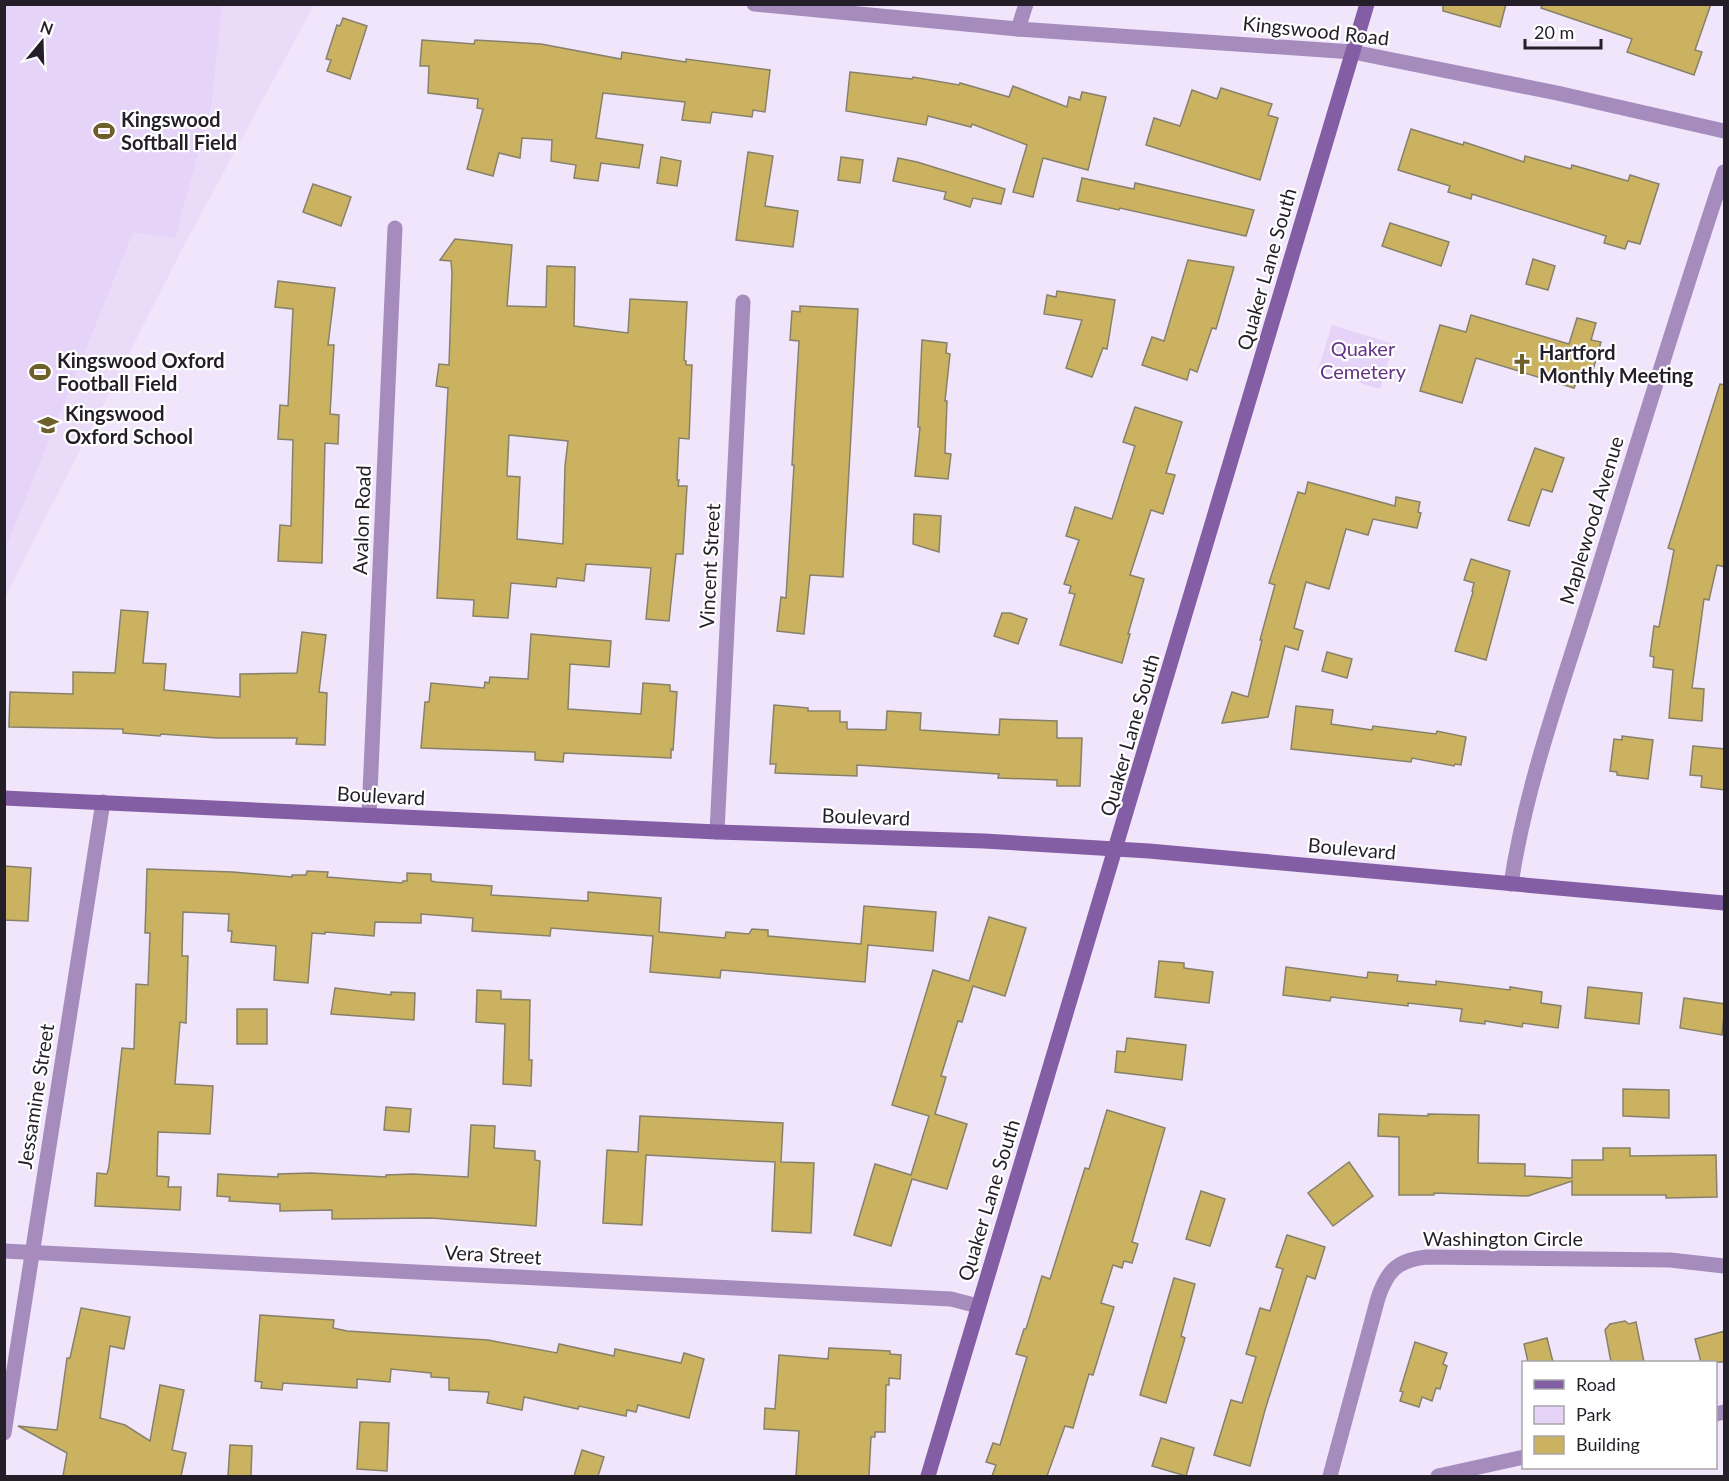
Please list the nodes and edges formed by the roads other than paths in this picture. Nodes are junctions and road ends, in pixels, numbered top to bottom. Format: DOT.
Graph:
graph roads {
  1 [pos="754,4"];
  2 [pos="1026,4"];
  3 [pos="1367,4"];
  4 [pos="1018,29"];
  5 [pos="1353,52"];
  6 [pos="1725,131"];
  7 [pos="1725,172"];
  8 [pos="395,228"];
  9 [pos="743,302"];
  10 [pos="4,798"];
  11 [pos="103,802"];
  12 [pos="369,815"];
  13 [pos="717,832"];
  14 [pos="1117,849"];
  15 [pos="1511,884"];
  16 [pos="1725,903"];
  17 [pos="4,1251"];
  18 [pos="31,1252"];
  19 [pos="1725,1266"];
  20 [pos="978,1306"];
  21 [pos="4,1433"];
  22 [pos="1522,1457"];
  23 [pos="928,1476"];
  24 [pos="1330,1476"];
  25 [pos="1438,1476"];
  1 -- 4 [label="street, Kingswood Road"];
  2 -- 4 [label="street"];
  3 -- 5 [label="main road, Quaker Lane South"];
  4 -- 5 [label="street, Kingswood Road"];
  5 -- 6 [label="street, Kingswood Road"];
  5 -- 14 [label="main road, Quaker Lane South"];
  7 -- 15 [label="street, Maplewood Avenue"];
  8 -- 12 [label="street, Avalon Road"];
  9 -- 13 [label="street, Vincent Street"];
  10 -- 11 [label="main road, Boulevard"];
  11 -- 12 [label="main road, Boulevard"];
  11 -- 18 [label="street, Jessamine Street"];
  12 -- 13 [label="main road, Boulevard"];
  13 -- 14 [label="main road, Boulevard"];
  14 -- 15 [label="main road, Boulevard"];
  14 -- 20 [label="main road, Quaker Lane South"];
  15 -- 16 [label="main road, Boulevard"];
  17 -- 18 [label="street, Vera Street"];
  18 -- 20 [label="street, Vera Street"];
  18 -- 21 [label="street, Jessamine Street"];
  19 -- 24 [label="street, Washington Circle"];
  20 -- 23 [label="main road, Quaker Lane South"];
  22 -- 25 [label="street"];
}
